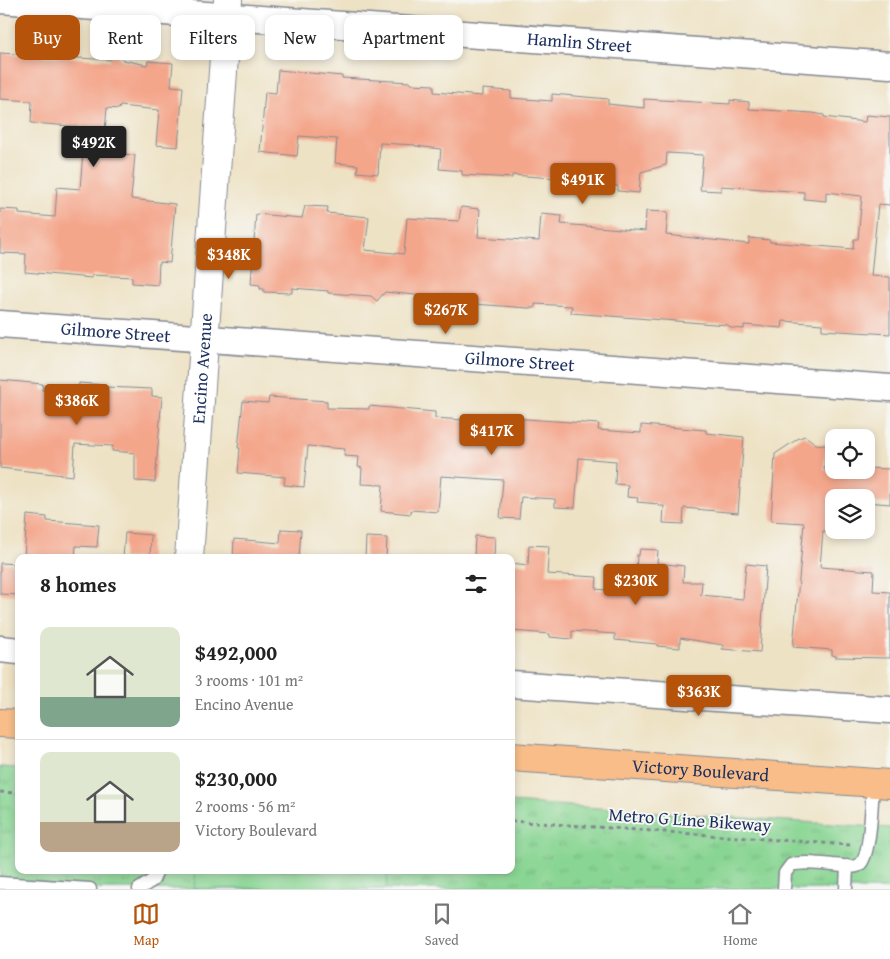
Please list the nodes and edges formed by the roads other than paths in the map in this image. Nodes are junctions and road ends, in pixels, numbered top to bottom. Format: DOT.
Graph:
graph roads {
  1 [pos="0,0"];
  2 [pos="227,8"];
  3 [pos="890,65"];
  4 [pos="0,324"];
  5 [pos="204,338"];
  6 [pos="890,388"];
  7 [pos="189,554"];
  8 [pos="0,649"];
  9 [pos="15,650"];
  10 [pos="515,684"];
  11 [pos="890,710"];
  12 [pos="0,723"];
  13 [pos="15,724"];
  14 [pos="515,757"];
  15 [pos="882,783"];
  16 [pos="847,866"];
  17 [pos="155,874"];
  18 [pos="0,883"];
  19 [pos="90,889"];
  20 [pos="139,889"];
  21 [pos="784,889"];
  22 [pos="846,889"];
  1 -- 2 [label="street, Hamlin Street"];
  2 -- 3 [label="street, Hamlin Street"];
  2 -- 5 [label="street, Encino Avenue"];
  4 -- 5 [label="street, Gilmore Street"];
  5 -- 6 [label="street, Gilmore Street"];
  5 -- 7 [label="street, Encino Avenue"];
  8 -- 9 [label="street"];
  10 -- 11 [label="street"];
  12 -- 13 [label="main road"];
  14 -- 15 [label="main road, Victory Boulevard"];
  15 -- 16 [label="lane"];
  16 -- 21 [label="lane"];
  16 -- 22 [label="lane"];
  17 -- 20 [label="lane"];
  18 -- 19 [label="lane"];
}
